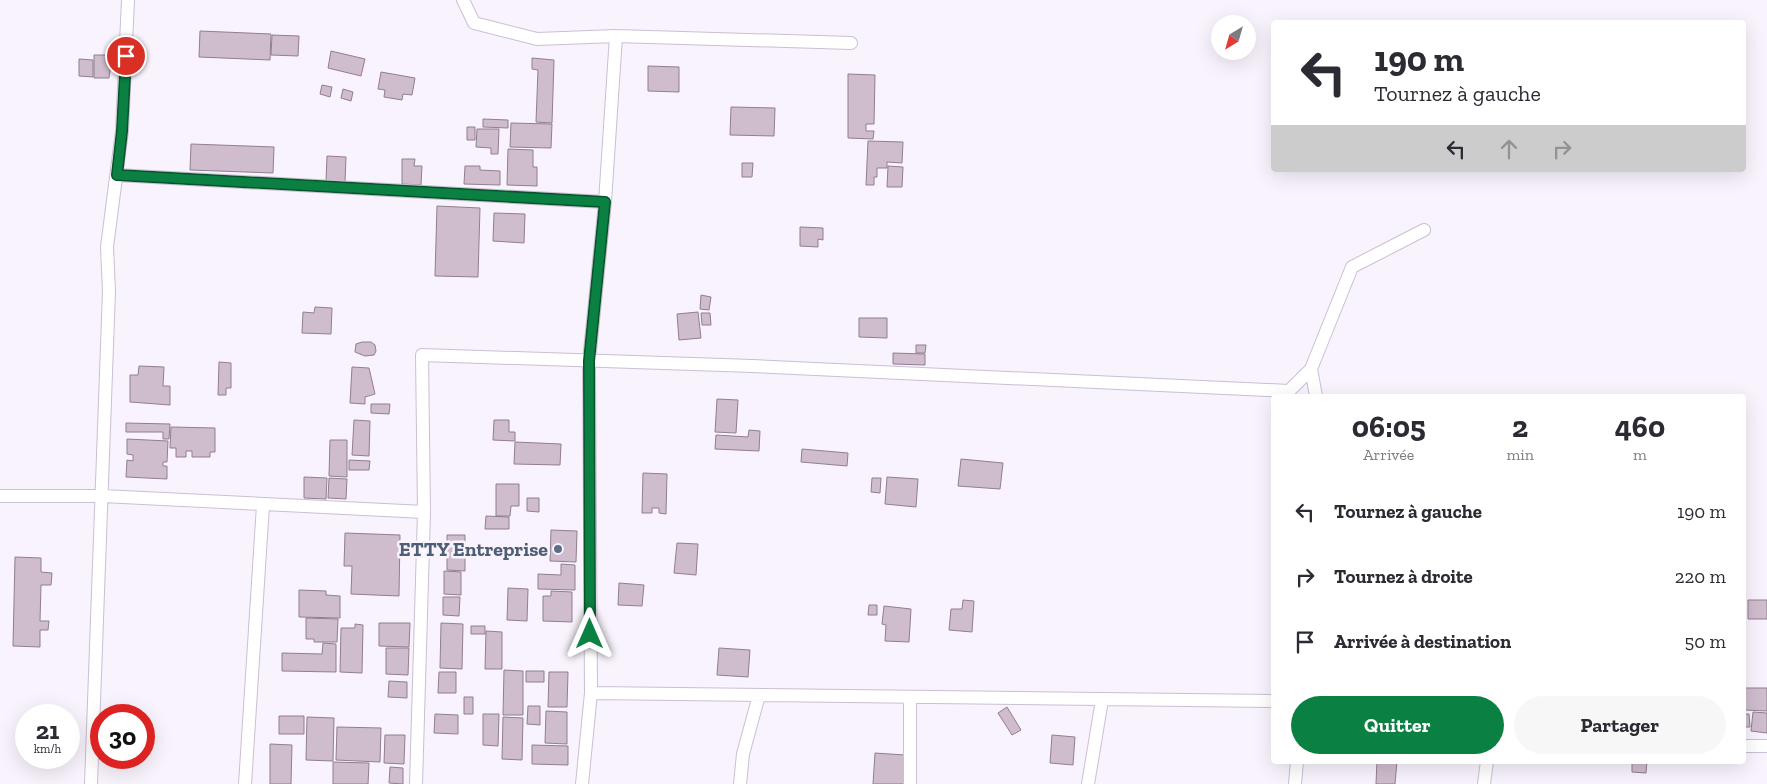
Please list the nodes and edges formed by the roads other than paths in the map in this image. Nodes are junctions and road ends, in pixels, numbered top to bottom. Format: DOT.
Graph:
graph roads {
  1 [pos="128,0"];
  2 [pos="463,0"];
  3 [pos="616,36"];
  4 [pos="851,44"];
  5 [pos="117,175"];
  6 [pos="605,202"];
  7 [pos="1424,230"];
  8 [pos="589,361"];
  9 [pos="1311,369"];
  10 [pos="1316,394"];
  11 [pos="0,496"];
  12 [pos="103,496"];
  13 [pos="263,505"];
  14 [pos="424,512"];
  15 [pos="591,693"];
  16 [pos="759,695"];
  17 [pos="910,698"];
  18 [pos="1102,700"];
  19 [pos="1271,701"];
  20 [pos="1746,746"];
  21 [pos="1767,746"];
  22 [pos="1297,764"];
  23 [pos="1487,764"];
  24 [pos="91,784"];
  25 [pos="245,784"];
  26 [pos="416,784"];
  27 [pos="582,784"];
  28 [pos="740,784"];
  29 [pos="910,784"];
  30 [pos="1088,784"];
  31 [pos="1296,784"];
  32 [pos="1484,784"];
  1 -- 5 [label="street"];
  2 -- 3 [label="street"];
  3 -- 4 [label="street"];
  3 -- 6 [label="street"];
  5 -- 6 [label="street"];
  5 -- 12 [label="street"];
  6 -- 8 [label="street"];
  7 -- 9 [label="street"];
  8 -- 9 [label="street"];
  8 -- 14 [label="street"];
  8 -- 15 [label="street"];
  9 -- 10 [label="street"];
  11 -- 12 [label="street"];
  12 -- 13 [label="street"];
  12 -- 24 [label="street"];
  13 -- 14 [label="street"];
  13 -- 25 [label="street"];
  14 -- 26 [label="street"];
  15 -- 16 [label="street"];
  15 -- 27 [label="street"];
  16 -- 17 [label="street"];
  16 -- 28 [label="street"];
  17 -- 18 [label="street"];
  17 -- 29 [label="street"];
  18 -- 19 [label="street"];
  18 -- 30 [label="street"];
  20 -- 21 [label="street"];
  22 -- 31 [label="street"];
  23 -- 32 [label="street"];
}
